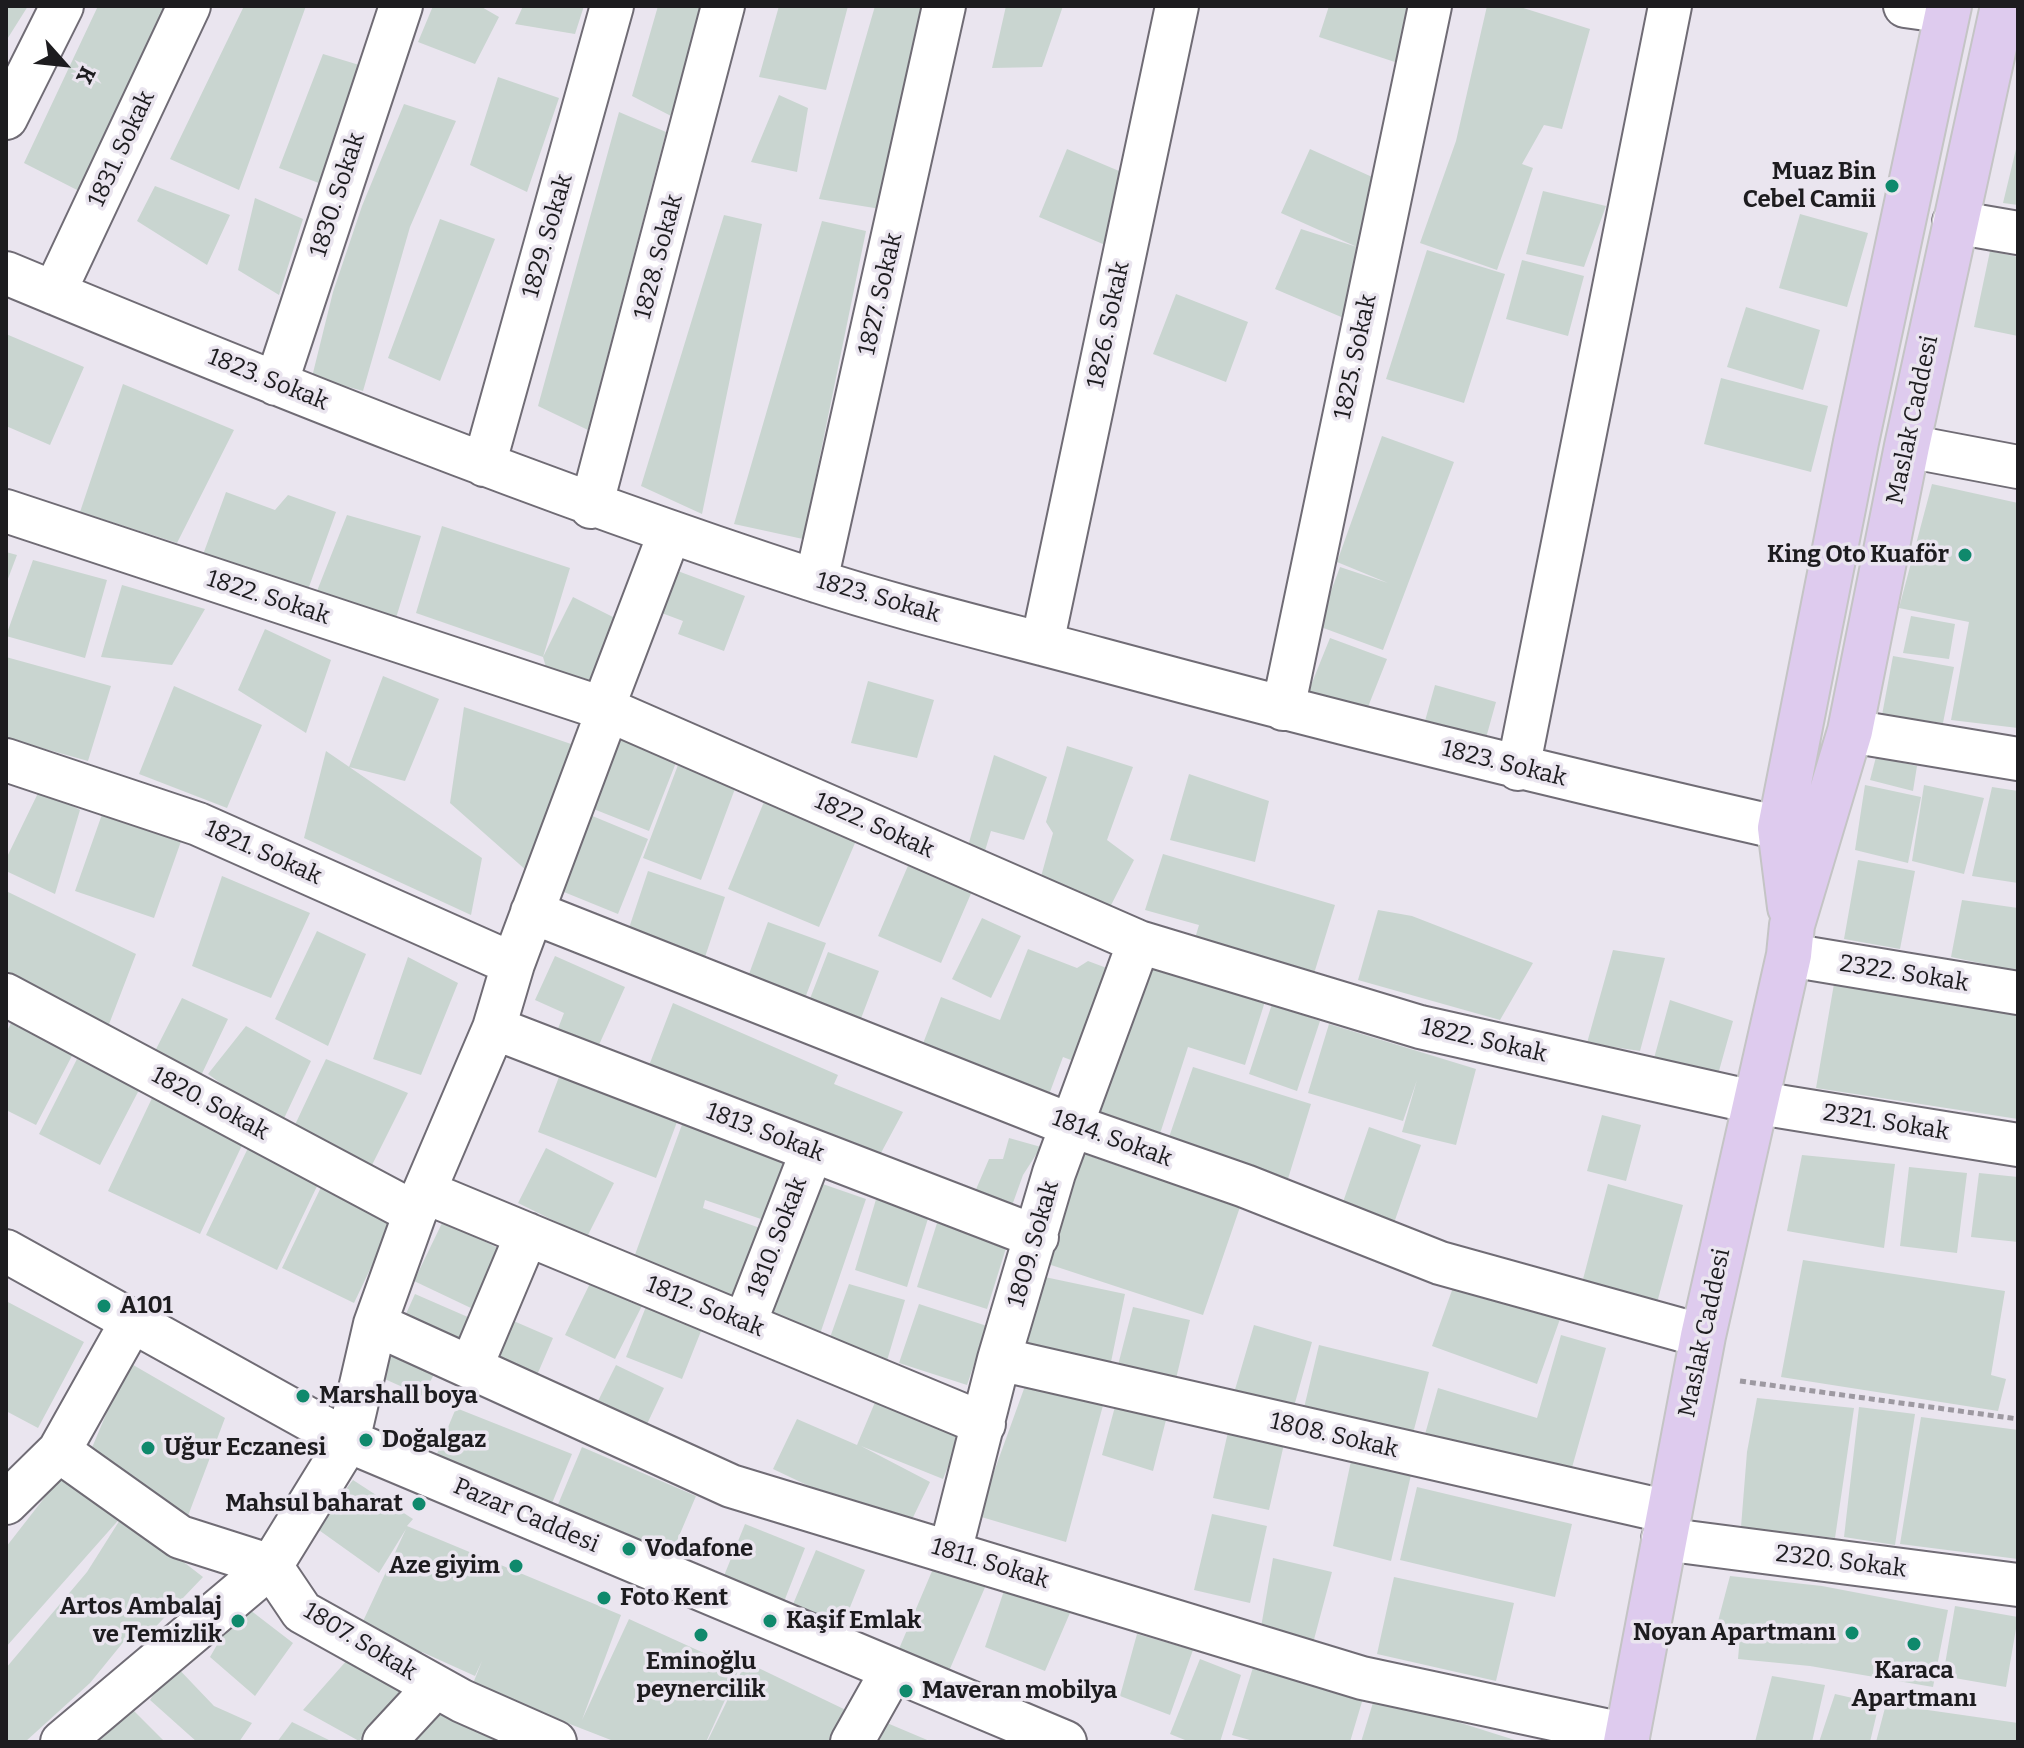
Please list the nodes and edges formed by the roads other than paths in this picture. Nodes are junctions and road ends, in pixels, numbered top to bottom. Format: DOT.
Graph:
graph roads {
  1 [pos="62,6"];
  2 [pos="189,6"];
  3 [pos="401,6"];
  4 [pos="612,6"];
  5 [pos="723,6"];
  6 [pos="944,6"];
  7 [pos="1177,6"];
  8 [pos="1430,6"];
  9 [pos="1670,6"];
  10 [pos="1905,6"];
  11 [pos="1948,9"];
  12 [pos="2007,14"];
  13 [pos="6,118"];
  14 [pos="1954,222"];
  15 [pos="2018,233"];
  16 [pos="6,273"];
  17 [pos="54,293"];
  18 [pos="276,384"];
  19 [pos="1907,446"];
  20 [pos="484,465"];
  21 [pos="2018,467"];
  22 [pos="591,507"];
  23 [pos="6,511"];
  24 [pos="670,532"];
  25 [pos="816,581"];
  26 [pos="1042,644"];
  27 [pos="1283,709"];
  28 [pos="608,710"];
  29 [pos="1850,731"];
  30 [pos="2018,759"];
  31 [pos="6,760"];
  32 [pos="1518,769"];
  33 [pos="1780,828"];
  34 [pos="532,912"];
  35 [pos="1791,940"];
  36 [pos="1139,942"];
  37 [pos="513,964"];
  38 [pos="2018,993"];
  39 [pos="6,995"];
  40 [pos="494,1028"];
  41 [pos="1753,1102"];
  42 [pos="1073,1126"];
  43 [pos="2018,1145"];
  44 [pos="812,1151"];
  45 [pos="420,1202"];
  46 [pos="527,1234"];
  47 [pos="1037,1237"];
  48 [pos="6,1251"];
  49 [pos="132,1321"];
  50 [pos="745,1323"];
  51 [pos="375,1324"];
  52 [pos="1699,1356"];
  53 [pos="999,1359"];
  54 [pos="471,1367"];
  55 [pos="984,1424"];
  56 [pos="348,1441"];
  57 [pos="59,1451"];
  58 [pos="6,1503"];
  59 [pos="1666,1526"];
  60 [pos="950,1552"];
  61 [pos="271,1566"];
  62 [pos="2018,1585"];
  63 [pos="892,1671"];
  64 [pos="435,1687"];
  65 [pos="1627,1738"];
  66 [pos="62,1742"];
  67 [pos="384,1742"];
  68 [pos="555,1742"];
  69 [pos="852,1742"];
  70 [pos="1065,1742"];
  1 -- 13 [label="street"];
  2 -- 17 [label="street, 1831. Sokak"];
  3 -- 18 [label="street, 1830. Sokak"];
  4 -- 20 [label="street, 1829. Sokak"];
  5 -- 22 [label="street, 1828. Sokak"];
  6 -- 25 [label="street, 1827. Sokak"];
  7 -- 26 [label="street, 1826. Sokak"];
  8 -- 27 [label="street, 1825. Sokak"];
  9 -- 32 [label="street"];
  10 -- 11 [label="street"];
  11 -- 33 [label="main road, Maslak Caddesi"];
  12 -- 14 [label="main road, Maslak Caddesi"];
  14 -- 15 [label="street"];
  14 -- 19 [label="main road, Maslak Caddesi"];
  16 -- 17 [label="street, 1823. Sokak"];
  17 -- 18 [label="street, 1823. Sokak"];
  18 -- 20 [label="street, 1823. Sokak"];
  19 -- 21 [label="street"];
  19 -- 29 [label="main road, Maslak Caddesi"];
  20 -- 22 [label="street, 1823. Sokak"];
  22 -- 24 [label="street, 1823. Sokak"];
  23 -- 28 [label="street, 1822. Sokak"];
  24 -- 25 [label="street, 1823. Sokak"];
  24 -- 28 [label="street"];
  25 -- 26 [label="street, 1823. Sokak"];
  26 -- 27 [label="street, 1823. Sokak"];
  27 -- 32 [label="street, 1823. Sokak"];
  28 -- 34 [label="street"];
  28 -- 36 [label="street, 1822. Sokak"];
  29 -- 30 [label="street"];
  29 -- 35 [label="main road, Maslak Caddesi"];
  31 -- 37 [label="street, 1821. Sokak"];
  32 -- 33 [label="street, 1823. Sokak"];
  33 -- 35 [label="main road, Maslak Caddesi"];
  34 -- 37 [label="street"];
  34 -- 42 [label="street, 1814. Sokak"];
  35 -- 38 [label="street, 2322. Sokak"];
  35 -- 41 [label="main road, Maslak Caddesi"];
  36 -- 41 [label="street, 1822. Sokak"];
  36 -- 42 [label="street, 1809. Sokak"];
  37 -- 40 [label="street"];
  39 -- 45 [label="street, 1820. Sokak"];
  40 -- 44 [label="street, 1813. Sokak"];
  40 -- 45 [label="street"];
  41 -- 43 [label="street, 2321. Sokak"];
  41 -- 52 [label="main road, Maslak Caddesi"];
  42 -- 47 [label="street, 1809. Sokak"];
  42 -- 52 [label="street, 1814. Sokak"];
  44 -- 47 [label="street, 1813. Sokak"];
  44 -- 50 [label="street, 1810. Sokak"];
  45 -- 46 [label="street, 1812. Sokak"];
  45 -- 51 [label="street"];
  46 -- 50 [label="street, 1812. Sokak"];
  46 -- 54 [label="street"];
  47 -- 53 [label="street, 1809. Sokak"];
  48 -- 49 [label="street, Pazar Caddesi"];
  49 -- 56 [label="street, Pazar Caddesi"];
  49 -- 57 [label="street"];
  50 -- 55 [label="street, 1812. Sokak"];
  51 -- 54 [label="street, 1811. Sokak"];
  51 -- 56 [label="street"];
  52 -- 59 [label="main road, Maslak Caddesi"];
  53 -- 55 [label="street, 1809. Sokak"];
  53 -- 59 [label="street, 1808. Sokak"];
  54 -- 60 [label="street, 1811. Sokak"];
  55 -- 60 [label="street, 1809. Sokak"];
  56 -- 61 [label="street"];
  56 -- 63 [label="street, Pazar Caddesi"];
  57 -- 58 [label="street"];
  57 -- 61 [label="street"];
  59 -- 62 [label="street, 2320. Sokak"];
  59 -- 65 [label="main road, Maslak Caddesi"];
  60 -- 65 [label="street, 1811. Sokak"];
  61 -- 64 [label="street, 1807. Sokak"];
  61 -- 66 [label="street"];
  63 -- 69 [label="street"];
  63 -- 70 [label="street, Pazar Caddesi"];
  64 -- 67 [label="street"];
  64 -- 68 [label="street, 1807. Sokak"];
}
